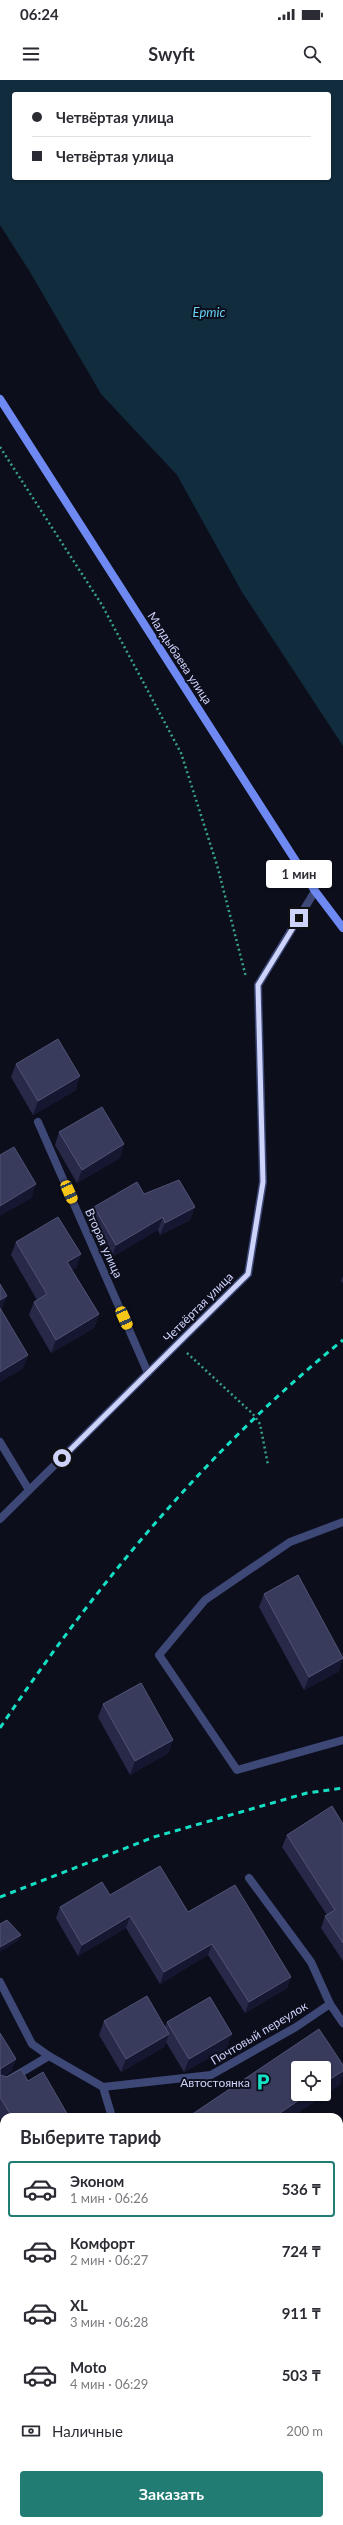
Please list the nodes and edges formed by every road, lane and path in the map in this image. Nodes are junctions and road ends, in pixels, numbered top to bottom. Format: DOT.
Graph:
graph roads {
  1 [pos="0,399"];
  2 [pos="0,447"];
  3 [pos="316,891"];
  4 [pos="343,928"];
  5 [pos="258,1006"];
  6 [pos="38,1122"];
  7 [pos="178,1345"];
  8 [pos="148,1373"];
  9 [pos="0,1442"];
  10 [pos="268,1465"];
  11 [pos="30,1490"];
  12 [pos="0,1520"];
  13 [pos="343,1522"];
  14 [pos="343,1740"];
  15 [pos="249,1878"];
  16 [pos="0,1982"];
  17 [pos="330,2004"];
  18 [pos="343,2023"];
  19 [pos="49,2056"];
  20 [pos="0,2085"];
  21 [pos="103,2087"];
  22 [pos="111,2113"];
  1 -- 3 [label="main road, Малдыбаева улица"];
  2 -- 5 [label="path"];
  3 -- 4 [label="main road, Малдыбаева улица"];
  3 -- 5 [label="street, Четвёртая улица"];
  5 -- 7 [label="street, Четвёртая улица"];
  6 -- 8 [label="street, Вторая улица"];
  7 -- 8 [label="street, Четвёртая улица"];
  7 -- 10 [label="path"];
  8 -- 11 [label="street, Четвёртая улица"];
  9 -- 11 [label="street"];
  11 -- 12 [label="street, Четвёртая улица"];
  13 -- 14 [label="street"];
  15 -- 17 [label="street"];
  16 -- 19 [label="street"];
  17 -- 18 [label="street"];
  17 -- 21 [label="street, Почтовый переулок"];
  19 -- 20 [label="street"];
  19 -- 21 [label="street"];
  21 -- 22 [label="street"];
}
